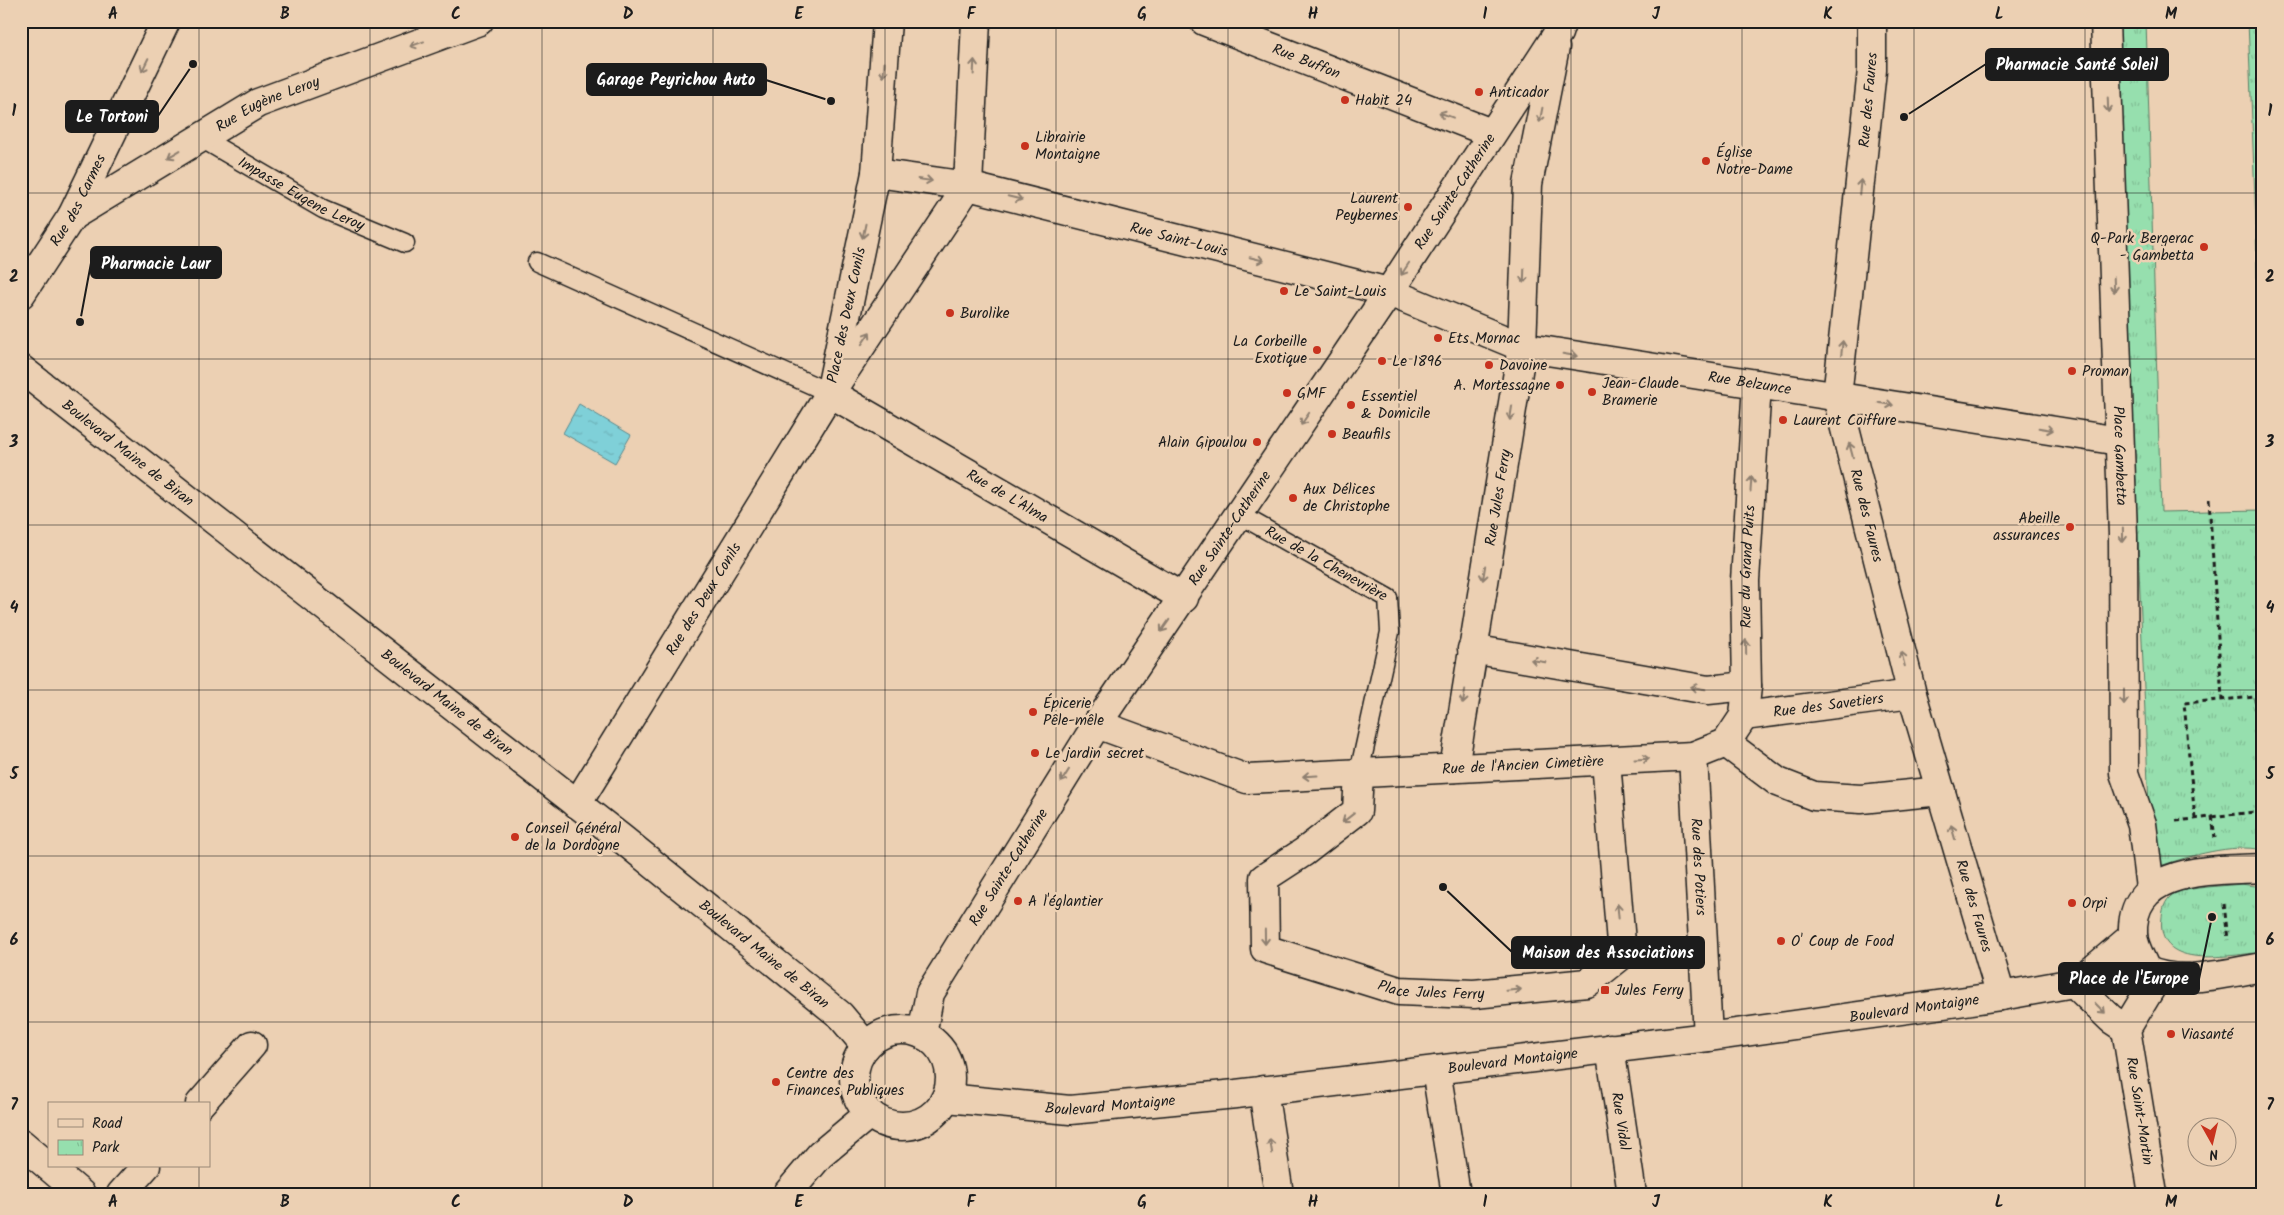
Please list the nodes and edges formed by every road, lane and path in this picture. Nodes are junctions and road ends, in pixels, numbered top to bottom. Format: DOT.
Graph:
graph roads {
  1 [pos="166,21"];
  2 [pos="479,21"];
  3 [pos="887,21"];
  4 [pos="976,21"];
  5 [pos="1204,21"];
  6 [pos="1872,21"];
  7 [pos="2105,21"];
  8 [pos="1560,27"];
  9 [pos="1492,133"];
  10 [pos="201,138"];
  11 [pos="876,173"];
  12 [pos="968,186"];
  13 [pos="72,216"];
  14 [pos="405,243"];
  15 [pos="537,262"];
  16 [pos="1389,292"];
  17 [pos="21,294"];
  18 [pos="1522,347"];
  19 [pos="21,370"];
  20 [pos="1757,384"];
  21 [pos="830,393"];
  22 [pos="1837,397"];
  23 [pos="2119,441"];
  24 [pos="2209,500"];
  25 [pos="1240,515"];
  26 [pos="1184,598"];
  27 [pos="1472,649"];
  28 [pos="1747,686"];
  29 [pos="1912,694"];
  30 [pos="2222,699"];
  31 [pos="1744,716"];
  32 [pos="1097,724"];
  33 [pos="1726,743"];
  34 [pos="1693,756"];
  35 [pos="1606,761"];
  36 [pos="1454,768"];
  37 [pos="1359,774"];
  38 [pos="2263,790"];
  39 [pos="1941,791"];
  40 [pos="577,804"];
  41 [pos="2263,811"];
  42 [pos="2212,816"];
  43 [pos="2195,819"];
  44 [pos="2142,824"];
  45 [pos="2263,868"];
  46 [pos="2220,871"];
  47 [pos="2150,888"];
  48 [pos="2133,936"];
  49 [pos="2263,967"];
  50 [pos="2231,972"];
  51 [pos="2152,973"];
  52 [pos="2075,984"];
  53 [pos="2001,996"];
  54 [pos="2126,1029"];
  55 [pos="922,1034"];
  56 [pos="1708,1037"];
  57 [pos="252,1044"];
  58 [pos="866,1046"];
  59 [pos="1610,1048"];
  60 [pos="1436,1070"];
  61 [pos="1263,1090"];
  62 [pos="946,1098"];
  63 [pos="202,1102"];
  64 [pos="869,1114"];
  65 [pos="21,1143"];
  66 [pos="48,1166"];
  67 [pos="50,1168"];
  68 [pos="144,1168"];
  69 [pos="81,1194"];
  70 [pos="122,1194"];
  71 [pos="787,1194"];
  72 [pos="1279,1194"];
  73 [pos="1456,1194"];
  74 [pos="1632,1194"];
  75 [pos="2154,1194"];
  1 -- 13 [label="street, Rue des Carmes, one-way"];
  2 -- 10 [label="street, Rue Eugène Leroy, one-way"];
  3 -- 11 [label="street, Place des Deux Conils, one-way"];
  12 -- 4 [label="street, one-way"];
  9 -- 5 [label="street, Rue Buffon, one-way"];
  22 -- 6 [label="street, Rue des Faures, one-way"];
  7 -- 23 [label="street, Place Gambetta, one-way"];
  8 -- 9 [label="street, Rue Sainte-Catherine"];
  8 -- 18 [label="street, Rue Sainte-Catherine, one-way"];
  9 -- 16 [label="street, Rue Sainte-Catherine, one-way"];
  10 -- 13 [label="street, Rue Eugène Leroy, one-way"];
  10 -- 14 [label="lane, Impasse Eugene Leroy"];
  11 -- 12 [label="street, Rue Saint-Louis, one-way"];
  11 -- 21 [label="street, Place des Deux Conils, one-way"];
  12 -- 16 [label="street, Rue Saint-Louis, one-way"];
  21 -- 12 [label="street, Place des Deux Conils, one-way"];
  13 -- 17 [label="street, Rue des Carmes"];
  15 -- 21 [label="lane"];
  16 -- 18 [label="street, Rue Belzunce"];
  16 -- 25 [label="street, Rue Sainte-Catherine, one-way"];
  18 -- 20 [label="street, Rue Belzunce, one-way"];
  18 -- 27 [label="street, Rue Jules Ferry, one-way"];
  19 -- 40 [label="street, Boulevard Maine de Biran"];
  20 -- 22 [label="street, Rue Belzunce"];
  28 -- 20 [label="street, Rue du Grand Puits, one-way"];
  21 -- 26 [label="street, Rue de L'Alma"];
  21 -- 40 [label="street, Rue des Deux Conils"];
  22 -- 23 [label="street, Rue Belzunce, one-way"];
  29 -- 22 [label="street, Rue des Faures, one-way"];
  23 -- 44 [label="street, Place Gambetta, one-way"];
  24 -- 30 [label="path"];
  25 -- 26 [label="street, Rue Sainte-Catherine"];
  25 -- 37 [label="lane, Rue de la Chenevrière"];
  26 -- 32 [label="street, Rue Sainte-Catherine, one-way"];
  28 -- 27 [label="street, one-way"];
  27 -- 36 [label="street, one-way"];
  28 -- 31 [label="street, Rue du Grand Puits"];
  29 -- 31 [label="street, Rue des Savetiers"];
  29 -- 39 [label="street, Rue des Faures"];
  30 -- 38 [label="path"];
  30 -- 43 [label="path"];
  31 -- 33 [label="street, Rue du Grand Puits"];
  37 -- 32 [label="street, Rue de l'Ancien Cimetière, one-way"];
  32 -- 55 [label="street, Rue Sainte-Catherine, one-way"];
  33 -- 34 [label="street, Rue de l'Ancien Cimetière"];
  33 -- 39 [label="street"];
  35 -- 34 [label="street, Rue de l'Ancien Cimetière, one-way"];
  34 -- 56 [label="street, Rue des Potiers"];
  35 -- 36 [label="street, Rue de l'Ancien Cimetière"];
  37 -- 35 [label="street, Place Jules Ferry, one-way"];
  36 -- 37 [label="street, Rue de l'Ancien Cimetière"];
  53 -- 39 [label="street, Rue des Faures, one-way"];
  40 -- 58 [label="street, Boulevard Maine de Biran"];
  41 -- 42 [label="path"];
  42 -- 43 [label="path"];
  42 -- 46 [label="path"];
  43 -- 44 [label="path"];
  44 -- 47 [label="street, Place Gambetta"];
  45 -- 46 [label="street"];
  46 -- 47 [label="street"];
  46 -- 50 [label="path"];
  47 -- 48 [label="street"];
  48 -- 51 [label="street"];
  48 -- 52 [label="street"];
  49 -- 50 [label="street"];
  50 -- 51 [label="street"];
  51 -- 52 [label="street, Boulevard Montaigne"];
  51 -- 54 [label="street"];
  52 -- 53 [label="street, Boulevard Montaigne"];
  52 -- 54 [label="street, one-way"];
  53 -- 56 [label="street, Boulevard Montaigne"];
  54 -- 75 [label="street, Rue Saint-Martin"];
  55 -- 58 [label="street"];
  55 -- 62 [label="street"];
  56 -- 59 [label="street, Boulevard Montaigne"];
  57 -- 63 [label="street"];
  58 -- 64 [label="street"];
  59 -- 60 [label="street, Boulevard Montaigne"];
  59 -- 74 [label="street, Rue Vidal"];
  60 -- 61 [label="street, Boulevard Montaigne"];
  60 -- 73 [label="street"];
  61 -- 62 [label="street, Boulevard Montaigne"];
  72 -- 61 [label="street, one-way"];
  62 -- 64 [label="street"];
  64 -- 71 [label="street"];
  65 -- 66 [label="street"];
  67 -- 69 [label="street"];
  68 -- 70 [label="street"];
}
